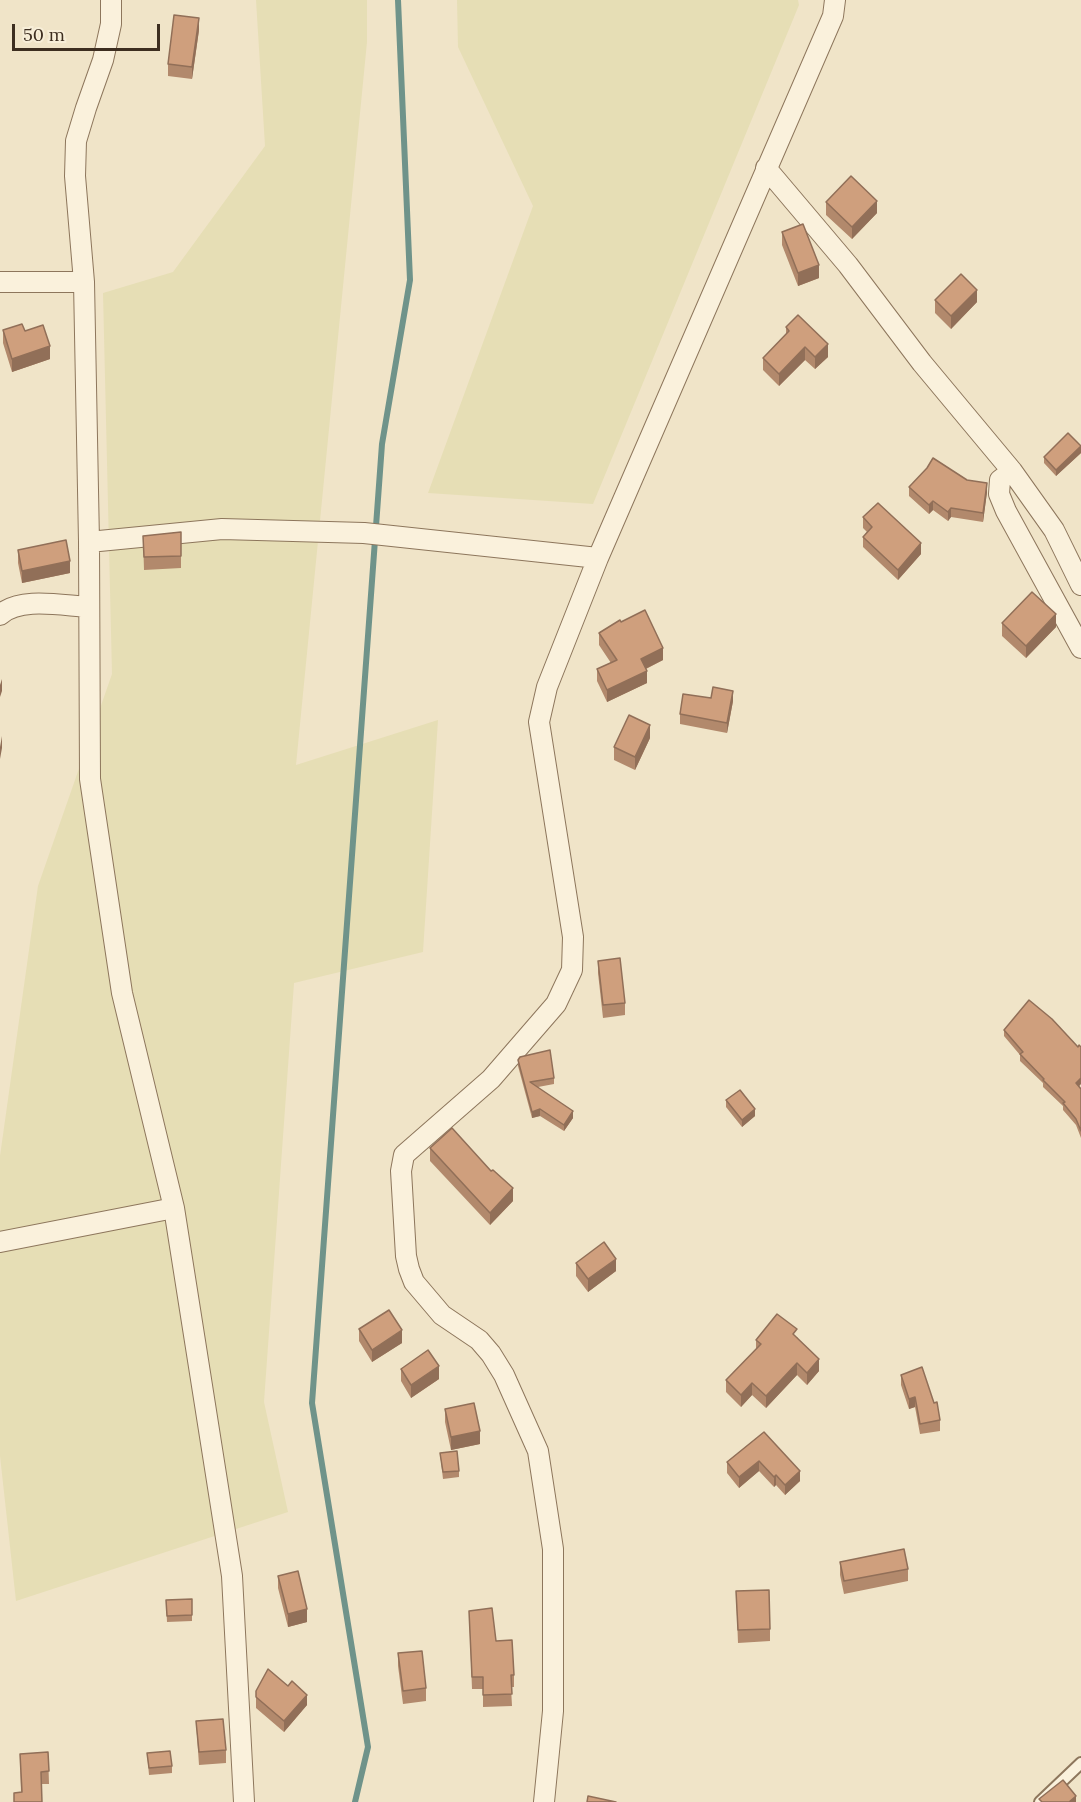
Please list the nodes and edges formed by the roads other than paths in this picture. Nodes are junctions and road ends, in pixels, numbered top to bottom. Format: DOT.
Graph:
graph roads {
  1 [pos="111,0"];
  2 [pos="835,0"];
  3 [pos="766,168"];
  4 [pos="0,282"];
  5 [pos="84,282"];
  6 [pos="1012,471"];
  7 [pos="89,542"];
  8 [pos="598,558"];
  9 [pos="1081,585"];
  10 [pos="90,607"];
  11 [pos="0,615"];
  12 [pos="1081,648"];
  13 [pos="174,1208"];
  14 [pos="0,1242"];
  15 [pos="1081,1763"];
  16 [pos="244,1802"];
  17 [pos="544,1802"];
  18 [pos="1040,1802"];
  1 -- 5 [label="street"];
  2 -- 3 [label="street"];
  3 -- 6 [label="street"];
  3 -- 8 [label="street"];
  4 -- 5 [label="street"];
  5 -- 7 [label="street"];
  6 -- 9 [label="street"];
  6 -- 12 [label="street"];
  7 -- 8 [label="street"];
  7 -- 10 [label="street"];
  8 -- 17 [label="street"];
  10 -- 11 [label="street"];
  10 -- 13 [label="street"];
  13 -- 14 [label="street"];
  13 -- 16 [label="street"];
  15 -- 18 [label="lane"];
}
